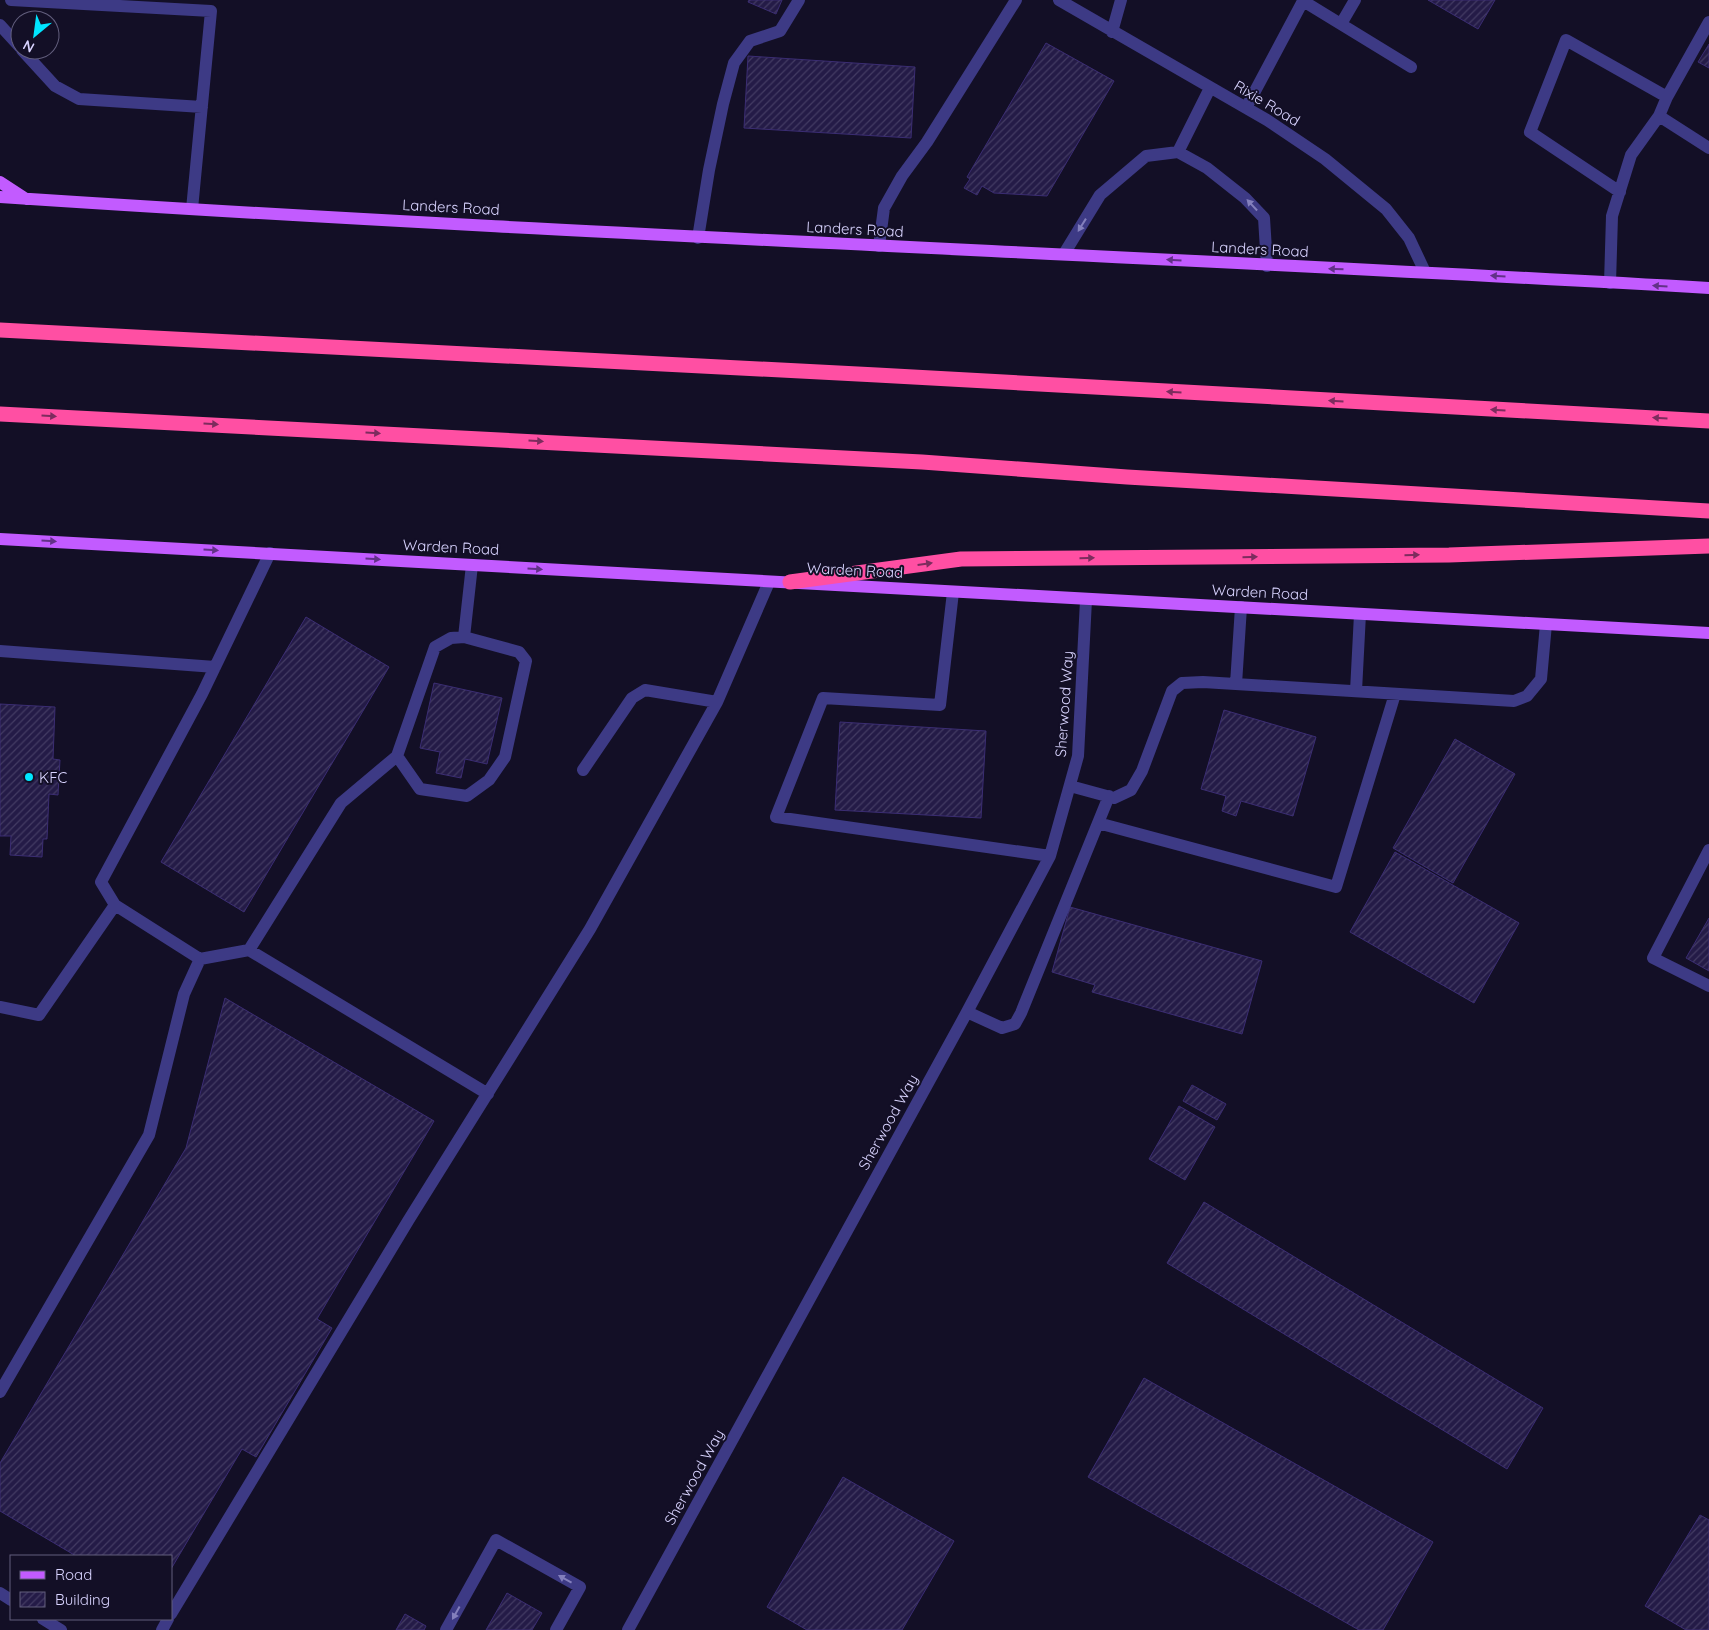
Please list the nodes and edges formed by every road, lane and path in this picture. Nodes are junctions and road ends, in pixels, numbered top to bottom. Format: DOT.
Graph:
graph roads {
  1 [pos="11,0"];
  2 [pos="799,0"];
  3 [pos="1016,0"];
  4 [pos="1059,0"];
  5 [pos="1121,0"];
  6 [pos="1356,0"];
  7 [pos="1709,22"];
  8 [pos="1341,24"];
  9 [pos="0,25"];
  10 [pos="1112,32"];
  11 [pos="10,36"];
  12 [pos="31,60"];
  13 [pos="1411,67"];
  14 [pos="1210,88"];
  15 [pos="1667,97"];
  16 [pos="202,107"];
  17 [pos="1246,108"];
  18 [pos="1658,116"];
  19 [pos="1709,148"];
  20 [pos="1178,152"];
  21 [pos="0,182"];
  22 [pos="1620,192"];
  23 [pos="0,198"];
  24 [pos="26,199"];
  25 [pos="192,209"];
  26 [pos="698,238"];
  27 [pos="879,246"];
  28 [pos="1064,254"];
  29 [pos="1267,266"];
  30 [pos="1425,272"];
  31 [pos="1610,283"];
  32 [pos="1709,288"];
  33 [pos="0,330"];
  34 [pos="0,414"];
  35 [pos="1709,421"];
  36 [pos="1709,511"];
  37 [pos="0,539"];
  38 [pos="1709,546"];
  39 [pos="270,553"];
  40 [pos="472,565"];
  41 [pos="769,582"];
  42 [pos="790,582"];
  43 [pos="953,592"];
  44 [pos="1086,600"];
  45 [pos="1241,607"];
  46 [pos="1360,614"];
  47 [pos="1546,624"];
  48 [pos="1709,633"];
  49 [pos="464,636"];
  50 [pos="0,651"];
  51 [pos="216,666"];
  52 [pos="1236,684"];
  53 [pos="1356,691"];
  54 [pos="1395,694"];
  55 [pos="717,702"];
  56 [pos="397,756"];
  57 [pos="583,770"];
  58 [pos="1070,786"];
  59 [pos="1109,796"];
  60 [pos="1098,823"];
  61 [pos="1709,850"];
  62 [pos="1050,856"];
  63 [pos="115,905"];
  64 [pos="248,950"];
  65 [pos="200,959"];
  66 [pos="1709,986"];
  67 [pos="0,1006"];
  68 [pos="967,1012"];
  69 [pos="488,1094"];
  70 [pos="0,1392"];
  71 [pos="172,1612"];
  72 [pos="45,1620"];
  73 [pos="61,1630"];
  74 [pos="446,1630"];
  75 [pos="556,1630"];
  76 [pos="628,1630"];
  1 -- 16 [label="street"];
  2 -- 26 [label="street"];
  3 -- 27 [label="street"];
  4 -- 10 [label="street, Rixie Road"];
  5 -- 10 [label="street"];
  6 -- 8 [label="street"];
  7 -- 15 [label="street"];
  8 -- 13 [label="street"];
  8 -- 17 [label="street"];
  9 -- 11 [label="street"];
  10 -- 14 [label="street, Rixie Road"];
  12 -- 16 [label="street"];
  14 -- 17 [label="street, Rixie Road"];
  14 -- 20 [label="street"];
  15 -- 18 [label="street"];
  15 -- 22 [label="street"];
  16 -- 25 [label="street"];
  17 -- 30 [label="street, Rixie Road"];
  18 -- 19 [label="street"];
  18 -- 22 [label="street"];
  20 -- 28 [label="street, one-way"];
  29 -- 20 [label="street, one-way"];
  21 -- 24 [label="main road"];
  22 -- 31 [label="street"];
  23 -- 24 [label="main road, Landers Road"];
  24 -- 25 [label="main road, Landers Road"];
  25 -- 26 [label="main road, Landers Road"];
  26 -- 27 [label="main road, Landers Road"];
  27 -- 28 [label="main road, Landers Road"];
  29 -- 28 [label="main road, Landers Road, one-way"];
  30 -- 29 [label="main road, Landers Road, one-way"];
  31 -- 30 [label="main road, Landers Road, one-way"];
  32 -- 31 [label="main road, Landers Road, one-way"];
  35 -- 33 [label="highway, one-way"];
  34 -- 36 [label="highway, one-way"];
  37 -- 39 [label="main road, Warden Road, one-way"];
  42 -- 38 [label="highway, one-way"];
  39 -- 40 [label="main road, Warden Road, one-way"];
  39 -- 51 [label="street"];
  40 -- 41 [label="main road, Warden Road, one-way"];
  40 -- 49 [label="street"];
  41 -- 42 [label="main road, Warden Road"];
  41 -- 55 [label="street"];
  42 -- 43 [label="main road, Warden Road"];
  43 -- 44 [label="main road, Warden Road"];
  43 -- 62 [label="street"];
  44 -- 45 [label="main road, Warden Road"];
  44 -- 58 [label="street, Sherwood Way"];
  45 -- 46 [label="main road, Warden Road"];
  45 -- 52 [label="street"];
  46 -- 47 [label="main road, Warden Road"];
  46 -- 53 [label="street"];
  47 -- 48 [label="main road, Warden Road"];
  47 -- 54 [label="street"];
  49 -- 56 [label="street"];
  49 -- 56 [label="street"];
  50 -- 51 [label="street"];
  51 -- 63 [label="street"];
  52 -- 53 [label="street"];
  52 -- 59 [label="street"];
  53 -- 54 [label="street"];
  54 -- 60 [label="street"];
  55 -- 57 [label="street"];
  55 -- 69 [label="street"];
  56 -- 64 [label="street"];
  58 -- 59 [label="street"];
  58 -- 62 [label="street, Sherwood Way"];
  59 -- 60 [label="street"];
  60 -- 68 [label="street"];
  61 -- 66 [label="street"];
  62 -- 68 [label="street, Sherwood Way"];
  63 -- 65 [label="street"];
  63 -- 67 [label="street"];
  64 -- 65 [label="street"];
  64 -- 69 [label="street"];
  65 -- 70 [label="street"];
  68 -- 76 [label="street, Sherwood Way"];
  69 -- 71 [label="street"];
  72 -- 73 [label="street"];
  75 -- 74 [label="street, one-way"];
}
